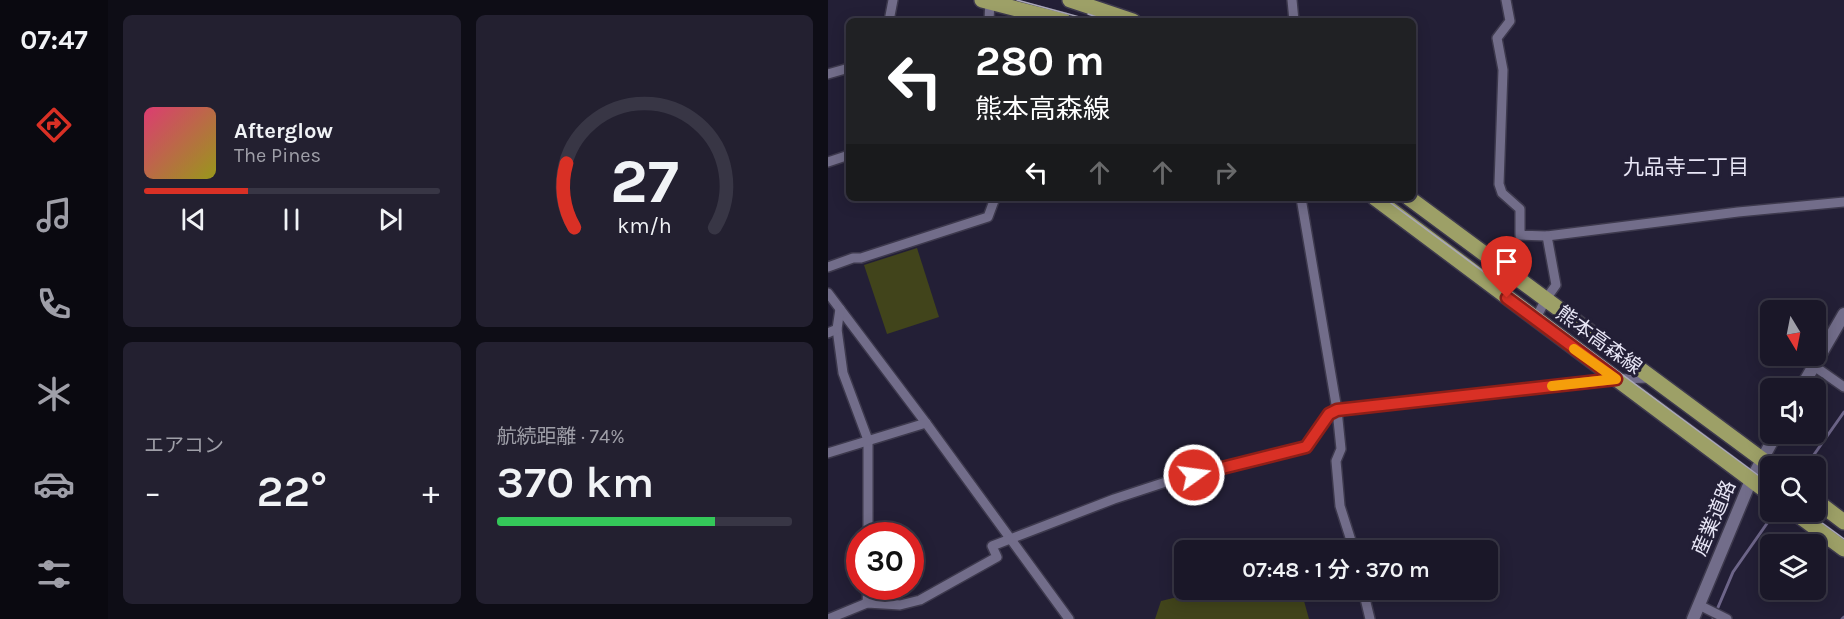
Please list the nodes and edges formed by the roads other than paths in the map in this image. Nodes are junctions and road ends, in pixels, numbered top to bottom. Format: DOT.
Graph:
graph roads {
  1 [pos="893,0"];
  2 [pos="1070,0"];
  3 [pos="1292,0"];
  4 [pos="1506,0"];
  5 [pos="987,1"];
  6 [pos="890,18"];
  7 [pos="989,18"];
  8 [pos="1052,18"];
  9 [pos="1124,18"];
  10 [pos="1294,18"];
  11 [pos="846,69"];
  12 [pos="828,74"];
  13 [pos="846,156"];
  14 [pos="828,162"];
  15 [pos="994,201"];
  16 [pos="1302,201"];
  17 [pos="1379,201"];
  18 [pos="1413,201"];
  19 [pos="1844,202"];
  20 [pos="1547,236"];
  21 [pos="828,267"];
  22 [pos="828,293"];
  23 [pos="1546,299"];
  24 [pos="840,309"];
  25 [pos="1844,314"];
  26 [pos="1535,320"];
  27 [pos="832,331"];
  28 [pos="1826,345"];
  29 [pos="1814,366"];
  30 [pos="1651,378"];
  31 [pos="1807,378"];
  32 [pos="1616,379"];
  33 [pos="1844,387"];
  34 [pos="1337,410"];
  35 [pos="926,423"];
  36 [pos="868,440"];
  37 [pos="828,453"];
  38 [pos="1760,459"];
  39 [pos="1760,470"];
  40 [pos="1751,480"];
  41 [pos="1760,487"];
  42 [pos="1826,508"];
  43 [pos="868,522"];
  44 [pos="1808,522"];
  45 [pos="1844,522"];
  46 [pos="1010,538"];
  47 [pos="1351,540"];
  48 [pos="1844,549"];
  49 [pos="867,600"];
  50 [pos="1365,600"];
  51 [pos="867,603"];
  52 [pos="1699,605"];
  53 [pos="828,619"];
  54 [pos="1069,619"];
  55 [pos="1370,619"];
  56 [pos="1693,619"];
  57 [pos="1727,619"];
  1 -- 6 [label="street"];
  2 -- 9 [label="main road"];
  3 -- 10 [label="street"];
  4 -- 20 [label="street"];
  5 -- 7 [label="street"];
  5 -- 8 [label="main road"];
  11 -- 12 [label="street"];
  13 -- 14 [label="street"];
  15 -- 21 [label="street"];
  16 -- 34 [label="street"];
  17 -- 26 [label="main road, 熊本高森線"];
  18 -- 23 [label="main road, 熊本高森線"];
  19 -- 20 [label="street"];
  20 -- 23 [label="street"];
  22 -- 24 [label="street"];
  23 -- 26 [label="street"];
  23 -- 30 [label="main road, 熊本高森線"];
  24 -- 27 [label="street"];
  24 -- 35 [label="street"];
  25 -- 28 [label="street"];
  26 -- 32 [label="main road, 熊本高森線"];
  27 -- 36 [label="street"];
  29 -- 31 [label="street"];
  29 -- 33 [label="street"];
  30 -- 32 [label="street"];
  30 -- 38 [label="main road, 熊本高森線"];
  32 -- 34 [label="street"];
  32 -- 40 [label="main road, 熊本高森線"];
  34 -- 46 [label="street"];
  34 -- 47 [label="street"];
  35 -- 36 [label="street"];
  35 -- 46 [label="street"];
  36 -- 37 [label="street"];
  36 -- 43 [label="street"];
  39 -- 40 [label="street, 産業道路"];
  40 -- 41 [label="main road, 熊本高森線"];
  40 -- 52 [label="street, 産業道路"];
  42 -- 45 [label="main road"];
  44 -- 48 [label="main road"];
  46 -- 51 [label="street"];
  46 -- 54 [label="street"];
  49 -- 51 [label="street"];
  50 -- 55 [label="street"];
  51 -- 53 [label="street"];
  52 -- 56 [label="street, 産業道路"];
  52 -- 57 [label="street"];
}
